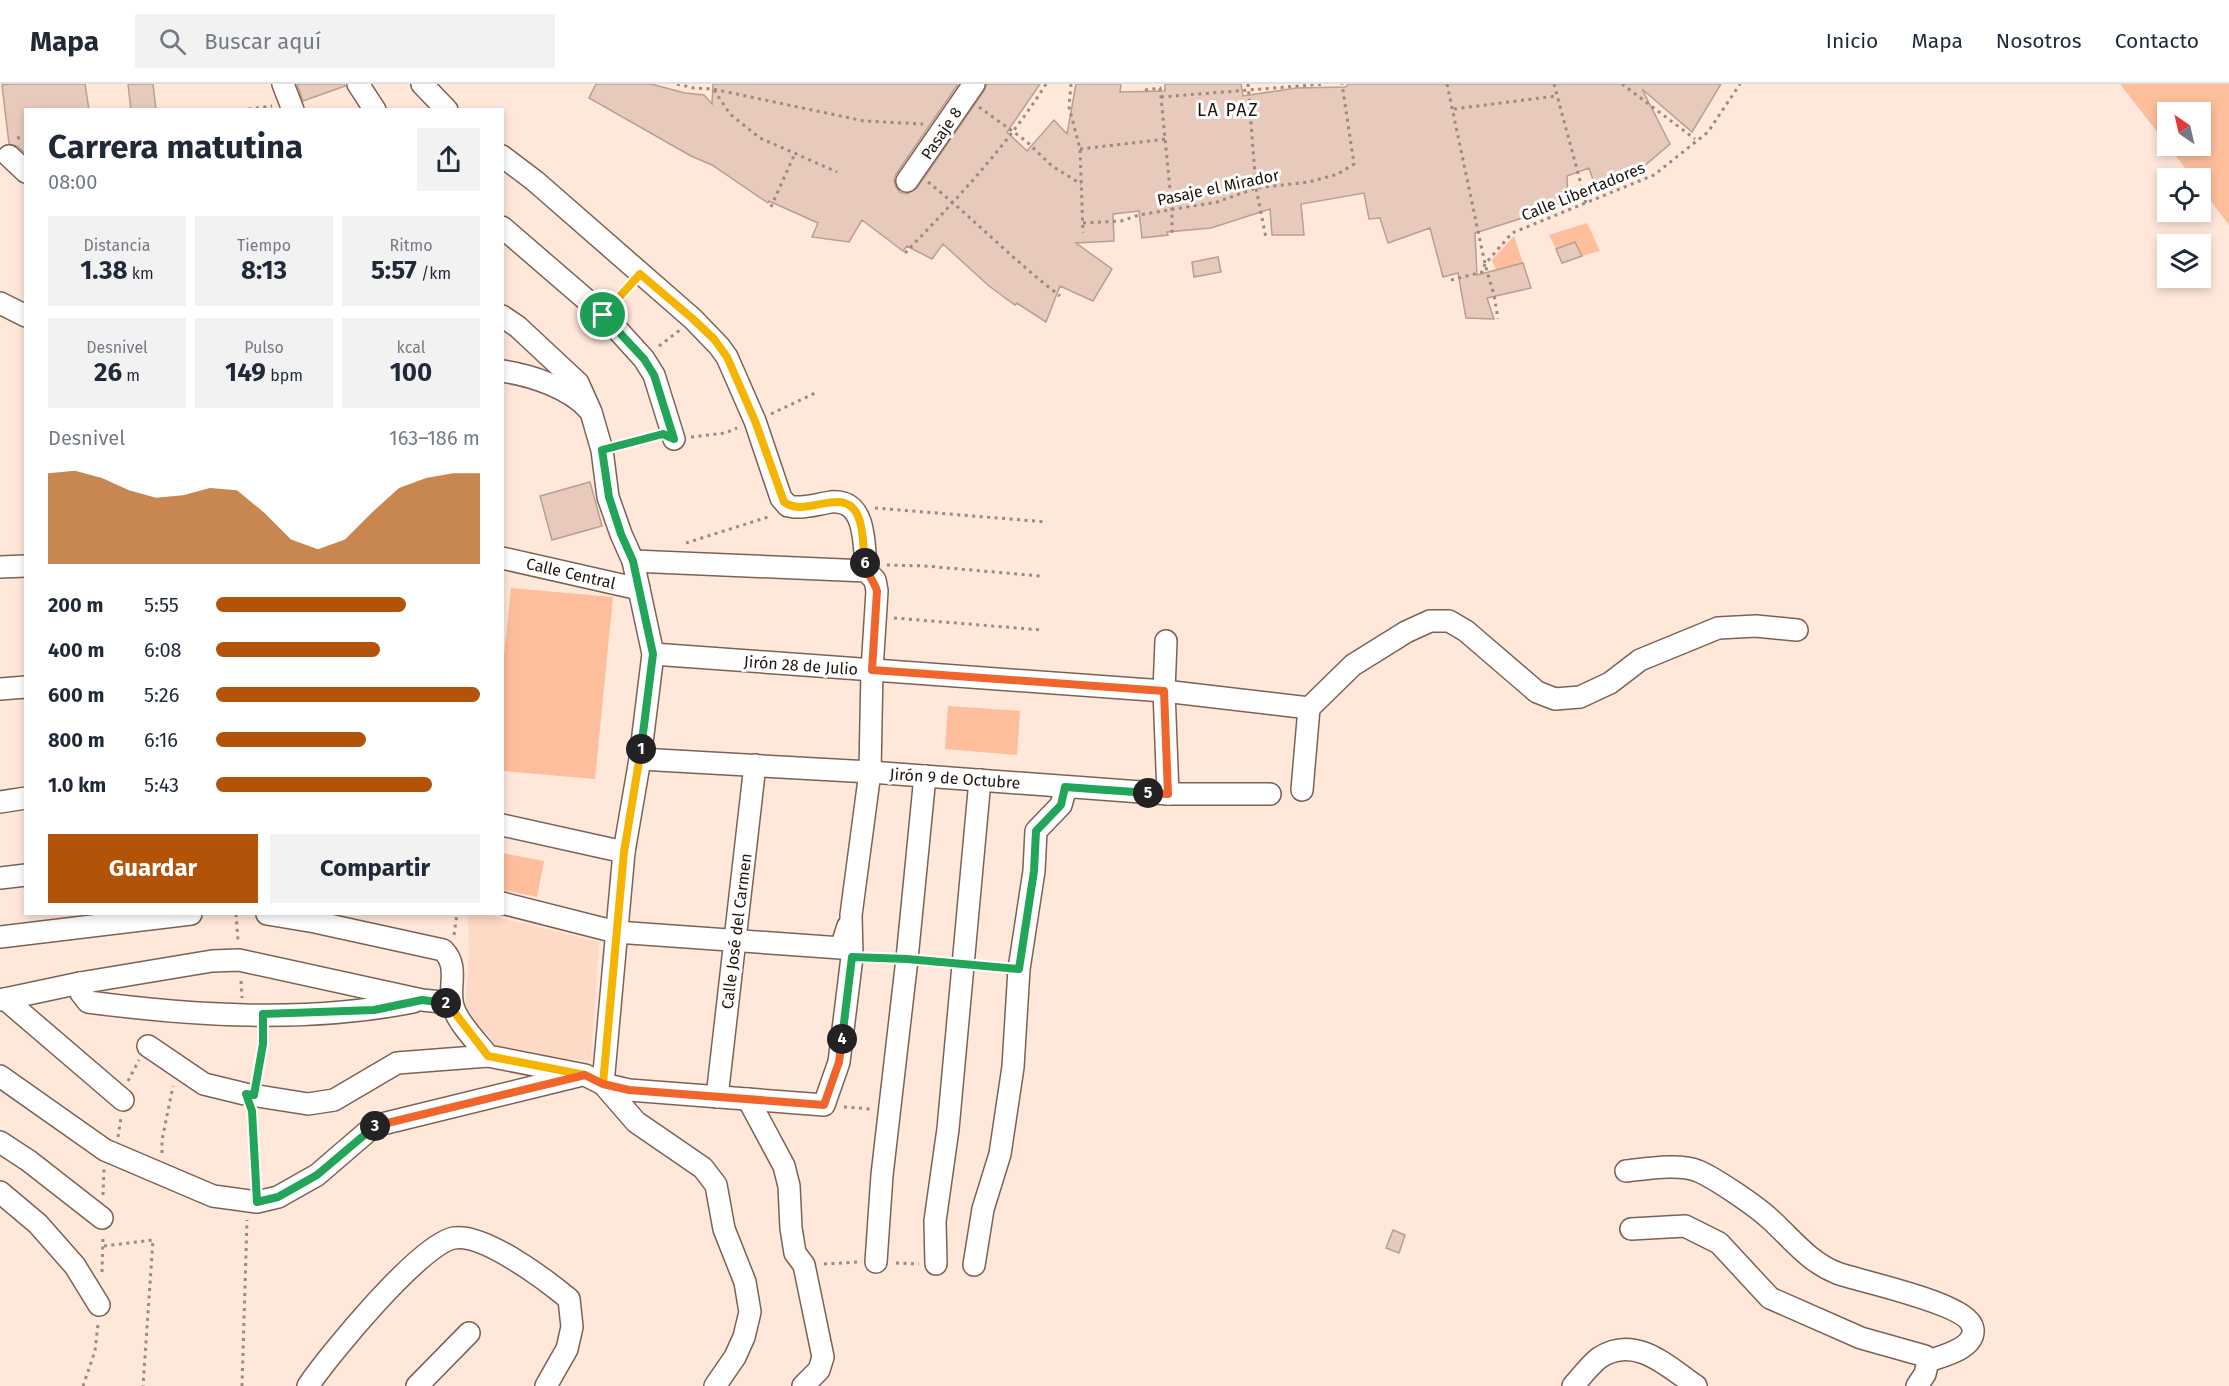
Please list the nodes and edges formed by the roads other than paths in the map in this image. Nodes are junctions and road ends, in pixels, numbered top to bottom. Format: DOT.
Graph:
graph roads {
  1 [pos="283,84"];
  2 [pos="358,84"];
  3 [pos="422,84"];
  4 [pos="969,91"];
  5 [pos="291,107"];
  6 [pos="374,108"];
  7 [pos="445,108"];
  8 [pos="9,156"];
  9 [pos="504,158"];
  10 [pos="24,170"];
  11 [pos="911,176"];
  12 [pos="504,229"];
  13 [pos="0,303"];
  14 [pos="24,315"];
  15 [pos="504,317"];
  16 [pos="504,371"];
  17 [pos="591,412"];
  18 [pos="674,439"];
  19 [pos="504,558"];
  20 [pos="633,561"];
  21 [pos="24,566"];
  22 [pos="0,567"];
  23 [pos="866,568"];
  24 [pos="639,589"];
  25 [pos="1797,630"];
  26 [pos="1166,641"];
  27 [pos="653,654"];
  28 [pos="872,670"];
  29 [pos="24,687"];
  30 [pos="0,689"];
  31 [pos="1164,691"];
  32 [pos="1309,708"];
  33 [pos="640,759"];
  34 [pos="755,765"];
  35 [pos="870,772"];
  36 [pos="925,776"];
  37 [pos="980,780"];
  38 [pos="1065,787"];
  39 [pos="1302,790"];
  40 [pos="1168,794"];
  41 [pos="1270,794"];
  42 [pos="24,798"];
  43 [pos="0,802"];
  44 [pos="504,825"];
  45 [pos="624,852"];
  46 [pos="24,875"];
  47 [pos="0,878"];
  48 [pos="504,904"];
  49 [pos="183,915"];
  50 [pos="273,915"];
  51 [pos="851,915"];
  52 [pos="615,932"];
  53 [pos="0,937"];
  54 [pos="734,941"];
  55 [pos="80,983"];
  56 [pos="3,1000"];
  57 [pos="422,1000"];
  58 [pos="452,1004"];
  59 [pos="148,1046"];
  60 [pos="488,1056"];
  61 [pos="0,1076"];
  62 [pos="594,1079"];
  63 [pos="717,1097"];
  64 [pos="748,1099"];
  65 [pos="123,1100"];
  66 [pos="0,1142"];
  67 [pos="1626,1171"];
  68 [pos="0,1192"];
  69 [pos="102,1218"];
  70 [pos="1631,1229"];
  71 [pos="876,1262"];
  72 [pos="936,1264"];
  73 [pos="974,1265"];
  74 [pos="99,1305"];
  75 [pos="469,1333"];
  76 [pos="1928,1361"];
  77 [pos="308,1386"];
  78 [pos="417,1386"];
  79 [pos="546,1386"];
  80 [pos="714,1386"];
  81 [pos="803,1386"];
  82 [pos="1573,1386"];
  83 [pos="1696,1386"];
  84 [pos="1917,1386"];
  1 -- 5 [label="street"];
  2 -- 6 [label="street"];
  3 -- 7 [label="street"];
  4 -- 11 [label="street, Pasaje 8"];
  8 -- 10 [label="street"];
  9 -- 23 [label="street"];
  12 -- 18 [label="street"];
  13 -- 14 [label="street"];
  15 -- 17 [label="street"];
  16 -- 17 [label="street"];
  17 -- 20 [label="street"];
  19 -- 24 [label="street, Calle Central"];
  20 -- 23 [label="street"];
  20 -- 24 [label="street"];
  21 -- 22 [label="street"];
  23 -- 28 [label="street"];
  24 -- 27 [label="street"];
  25 -- 32 [label="street"];
  26 -- 31 [label="street"];
  27 -- 28 [label="street, Jirón 28 de Julio"];
  27 -- 33 [label="street"];
  28 -- 31 [label="street, Jirón 28 de Julio"];
  28 -- 35 [label="street"];
  29 -- 30 [label="street"];
  31 -- 32 [label="street, Jirón 28 de Julio"];
  31 -- 40 [label="street"];
  32 -- 39 [label="street"];
  33 -- 34 [label="street, Jirón 9 de Octubre"];
  33 -- 45 [label="street"];
  34 -- 35 [label="street, Jirón 9 de Octubre"];
  34 -- 54 [label="street, Calle José del Carmen"];
  35 -- 36 [label="street, Jirón 9 de Octubre"];
  35 -- 51 [label="street"];
  36 -- 37 [label="street, Jirón 9 de Octubre"];
  36 -- 71 [label="street"];
  37 -- 38 [label="street, Jirón 9 de Octubre"];
  37 -- 72 [label="street"];
  38 -- 40 [label="street, Jirón 9 de Octubre"];
  38 -- 73 [label="street"];
  40 -- 41 [label="street, Jirón 9 de Octubre"];
  42 -- 43 [label="street"];
  44 -- 45 [label="street"];
  45 -- 52 [label="street"];
  46 -- 47 [label="street"];
  48 -- 52 [label="street"];
  49 -- 53 [label="street"];
  50 -- 58 [label="street"];
  51 -- 54 [label="street"];
  51 -- 64 [label="street"];
  52 -- 54 [label="street"];
  52 -- 62 [label="street"];
  54 -- 63 [label="street, Calle José del Carmen"];
  55 -- 56 [label="street"];
  55 -- 57 [label="street"];
  55 -- 57 [label="street"];
  56 -- 65 [label="street"];
  57 -- 58 [label="street"];
  58 -- 60 [label="street"];
  59 -- 60 [label="street"];
  60 -- 62 [label="street"];
  61 -- 62 [label="street"];
  62 -- 63 [label="street"];
  62 -- 80 [label="street"];
  63 -- 64 [label="street"];
  64 -- 81 [label="street"];
  66 -- 69 [label="street"];
  67 -- 76 [label="street"];
  68 -- 74 [label="street"];
  70 -- 76 [label="street"];
  75 -- 78 [label="street"];
  76 -- 84 [label="street"];
  77 -- 79 [label="street"];
  82 -- 83 [label="street"];
}
